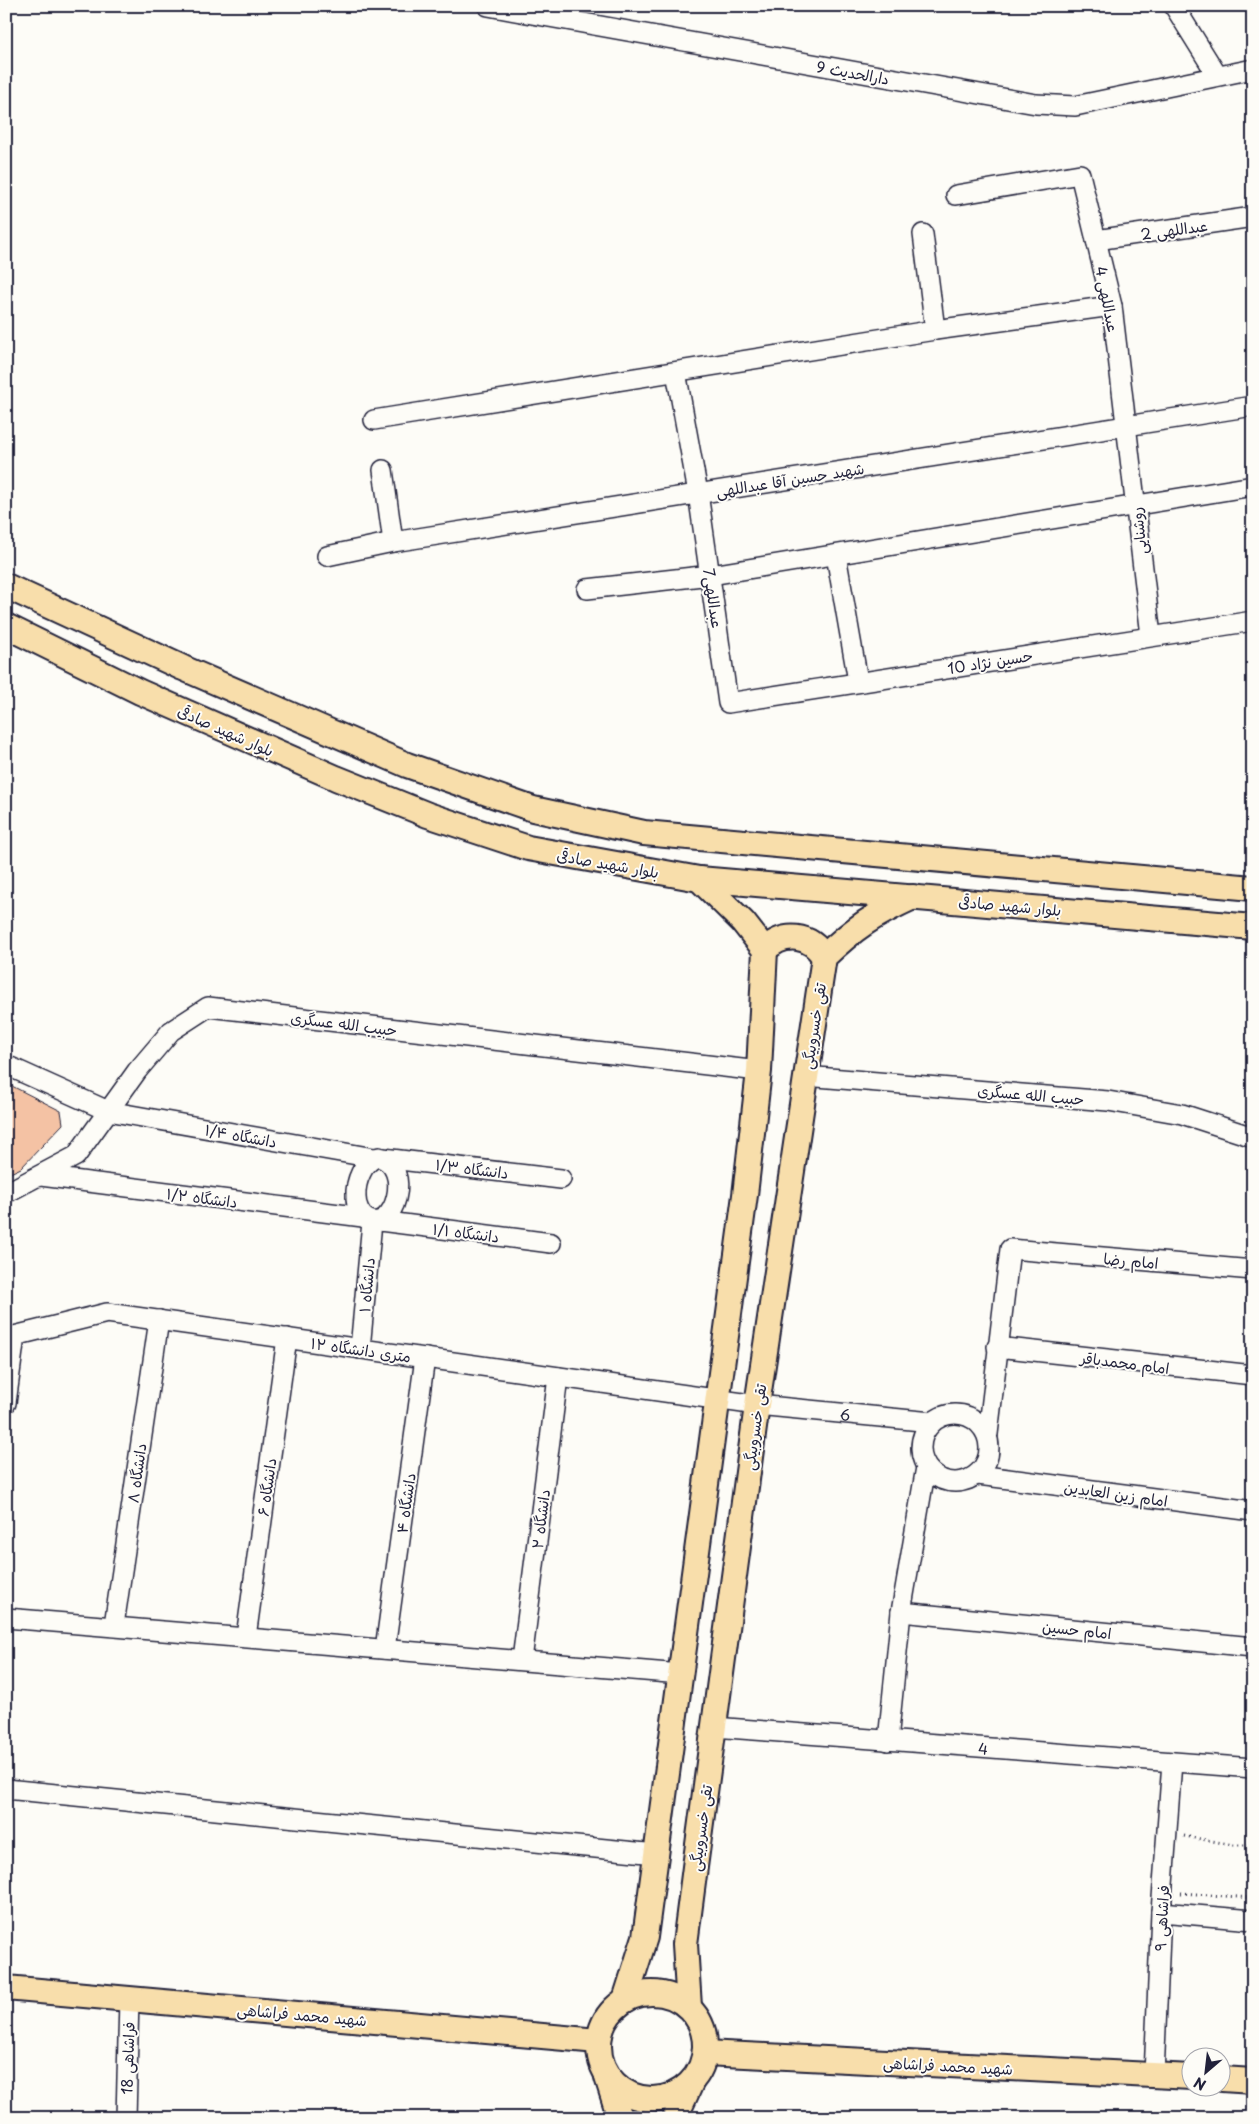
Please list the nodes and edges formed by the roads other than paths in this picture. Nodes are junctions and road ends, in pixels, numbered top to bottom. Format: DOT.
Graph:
graph roads {
  1 [pos="488,6"];
  2 [pos="1174,6"];
  3 [pos="1253,68"];
  4 [pos="1217,75"];
  5 [pos="956,195"];
  6 [pos="1253,218"];
  7 [pos="923,234"];
  8 [pos="1096,240"];
  9 [pos="1112,306"];
  10 [pos="936,330"];
  11 [pos="676,372"];
  12 [pos="1253,406"];
  13 [pos="374,420"];
  14 [pos="1125,426"];
  15 [pos="383,470"];
  16 [pos="1253,486"];
  17 [pos="698,493"];
  18 [pos="1135,507"];
  19 [pos="393,542"];
  20 [pos="836,555"];
  21 [pos="327,556"];
  22 [pos="711,575"];
  23 [pos="6,586"];
  24 [pos="587,589"];
  25 [pos="1253,621"];
  26 [pos="6,626"];
  27 [pos="1151,636"];
  28 [pos="858,681"];
  29 [pos="728,703"];
  30 [pos="699,879"];
  31 [pos="1253,888"];
  32 [pos="914,896"];
  33 [pos="1253,927"];
  34 [pos="765,950"];
  35 [pos="824,957"];
  36 [pos="6,1066"];
  37 [pos="759,1070"];
  38 [pos="805,1076"];
  39 [pos="108,1111"];
  40 [pos="1253,1137"];
  41 [pos="379,1158"];
  42 [pos="41,1176"];
  43 [pos="561,1178"];
  44 [pos="6,1193"];
  45 [pos="372,1220"];
  46 [pos="551,1243"];
  47 [pos="1253,1270"];
  48 [pos="159,1320"];
  49 [pos="11,1337"];
  50 [pos="286,1338"];
  51 [pos="997,1347"];
  52 [pos="360,1349"];
  53 [pos="425,1358"];
  54 [pos="1253,1375"];
  55 [pos="558,1377"];
  56 [pos="718,1399"];
  57 [pos="6,1403"];
  58 [pos="757,1405"];
  59 [pos="932,1422"];
  60 [pos="988,1434"];
  61 [pos="926,1467"];
  62 [pos="978,1475"];
  63 [pos="1253,1511"];
  64 [pos="901,1612"];
  65 [pos="6,1618"];
  66 [pos="114,1625"];
  67 [pos="246,1637"];
  68 [pos="1253,1647"];
  69 [pos="385,1649"];
  70 [pos="522,1660"];
  71 [pos="681,1674"];
  72 [pos="714,1727"];
  73 [pos="888,1741"];
  74 [pos="1172,1762"];
  75 [pos="1253,1768"];
  76 [pos="6,1789"];
  77 [pos="656,1854"];
  78 [pos="1161,1912"];
  79 [pos="1253,1920"];
  80 [pos="6,1988"];
  81 [pos="129,1998"];
  82 [pos="625,2000"];
  83 [pos="689,2007"];
  84 [pos="598,2041"];
  85 [pos="706,2053"];
  86 [pos="605,2073"];
  87 [pos="1154,2075"];
  88 [pos="1182,2076"];
  89 [pos="1232,2080"];
  90 [pos="1253,2081"];
  91 [pos="691,2083"];
  92 [pos="126,2118"];
  93 [pos="620,2118"];
  94 [pos="675,2118"];
  1 -- 4 [label="street, دارالحدیث 9"];
  2 -- 4 [label="street"];
  3 -- 4 [label="street, دارالحدیث 9"];
  5 -- 8 [label="street, عبداللهی 4"];
  6 -- 8 [label="street, عبداللهی 2"];
  7 -- 10 [label="street"];
  8 -- 9 [label="street, عبداللهی 4"];
  9 -- 10 [label="street"];
  9 -- 14 [label="street, عبداللهی 4"];
  10 -- 11 [label="street"];
  11 -- 13 [label="street"];
  11 -- 17 [label="street, عبداللهی7"];
  12 -- 14 [label="street, شهید حسین آقا عبداللهی"];
  14 -- 17 [label="street, شهید حسین آقا عبداللهی"];
  14 -- 18 [label="street, روشنایی"];
  15 -- 19 [label="street"];
  16 -- 18 [label="street"];
  17 -- 19 [label="street, شهید حسین آقا عبداللهی"];
  17 -- 22 [label="street, عبداللهی7"];
  18 -- 20 [label="street"];
  18 -- 27 [label="street, روشنایی"];
  19 -- 21 [label="street, شهید حسین آقا عبداللهی"];
  20 -- 22 [label="street"];
  20 -- 28 [label="street"];
  22 -- 24 [label="street"];
  22 -- 29 [label="street, عبداللهی7"];
  23 -- 31 [label="main road"];
  25 -- 27 [label="street, حسین نژاد 10"];
  26 -- 30 [label="main road, بلوار شهید صادقی"];
  27 -- 28 [label="street, حسین نژاد 10"];
  28 -- 29 [label="street, حسین نژاد 10"];
  30 -- 32 [label="main road, بلوار شهید صادقی"];
  30 -- 34 [label="main road"];
  32 -- 33 [label="main road, بلوار شهید صادقی"];
  32 -- 35 [label="main road"];
  34 -- 35 [label="main road"];
  34 -- 37 [label="main road"];
  35 -- 38 [label="main road, تقی خسروبیگی"];
  36 -- 39 [label="street, دانشگاه ۱/۴"];
  37 -- 39 [label="street, حبیب الله عسگری"];
  37 -- 56 [label="main road"];
  38 -- 40 [label="street, حبیب الله عسگری"];
  38 -- 58 [label="main road, تقی خسروبیگی"];
  39 -- 41 [label="street, دانشگاه ۱/۴"];
  39 -- 42 [label="street, حبیب الله عسگری"];
  41 -- 43 [label="street, دانشگاه ۱/۳"];
  41 -- 45 [label="street"];
  41 -- 45 [label="street"];
  42 -- 44 [label="street, حبیب الله عسگری"];
  42 -- 45 [label="street, دانشگاه ۱/۲"];
  45 -- 46 [label="street, دانشگاه ۱/۱"];
  45 -- 52 [label="street, دانشگاه ۱"];
  47 -- 51 [label="street, امام رضا"];
  48 -- 49 [label="street, ۱۲ متری دانشگاه"];
  48 -- 50 [label="street, ۱۲ متری دانشگاه"];
  48 -- 66 [label="street, دانشگاه ۸"];
  49 -- 57 [label="street"];
  50 -- 52 [label="street, ۱۲ متری دانشگاه"];
  50 -- 67 [label="street, دانشگاه ۶"];
  51 -- 54 [label="street, امام محمدباقر"];
  51 -- 60 [label="street"];
  52 -- 53 [label="street, ۱۲ متری دانشگاه"];
  53 -- 55 [label="street, ۱۲ متری دانشگاه"];
  53 -- 69 [label="street, دانشگاه ۴"];
  55 -- 56 [label="street, ۱۲ متری دانشگاه"];
  55 -- 70 [label="street, دانشگاه ۲"];
  56 -- 58 [label="street, 6"];
  56 -- 71 [label="main road"];
  58 -- 59 [label="street, 6"];
  58 -- 72 [label="main road, تقی خسروبیگی"];
  59 -- 60 [label="street"];
  59 -- 61 [label="street"];
  60 -- 62 [label="street"];
  61 -- 62 [label="street"];
  61 -- 64 [label="street"];
  62 -- 63 [label="street, امام زین العابدین"];
  64 -- 68 [label="street, امام حسین"];
  64 -- 73 [label="street"];
  65 -- 66 [label="street"];
  66 -- 67 [label="street"];
  67 -- 69 [label="street"];
  69 -- 70 [label="street"];
  70 -- 71 [label="street"];
  71 -- 77 [label="main road"];
  72 -- 73 [label="street, 4"];
  72 -- 83 [label="main road, تقی خسروبیگی"];
  73 -- 74 [label="street, 4"];
  74 -- 75 [label="street, 4"];
  74 -- 78 [label="street, فراشاهی ۹"];
  76 -- 77 [label="street"];
  77 -- 82 [label="main road"];
  78 -- 79 [label="street"];
  78 -- 87 [label="street, فراشاهی ۹"];
  80 -- 81 [label="main road, شهید محمد فراشاهی"];
  81 -- 84 [label="main road, شهید محمد فراشاهی"];
  81 -- 92 [label="street, فراشاهی 18"];
  82 -- 83 [label="main road"];
  82 -- 84 [label="main road"];
  83 -- 85 [label="main road"];
  84 -- 86 [label="main road"];
  85 -- 87 [label="main road, شهید محمد فراشاهی"];
  85 -- 91 [label="main road"];
  86 -- 91 [label="main road"];
  86 -- 93 [label="main road"];
  87 -- 88 [label="main road, شهید محمد فراشاهی"];
  89 -- 90 [label="main road"];
  91 -- 94 [label="main road"];
}
